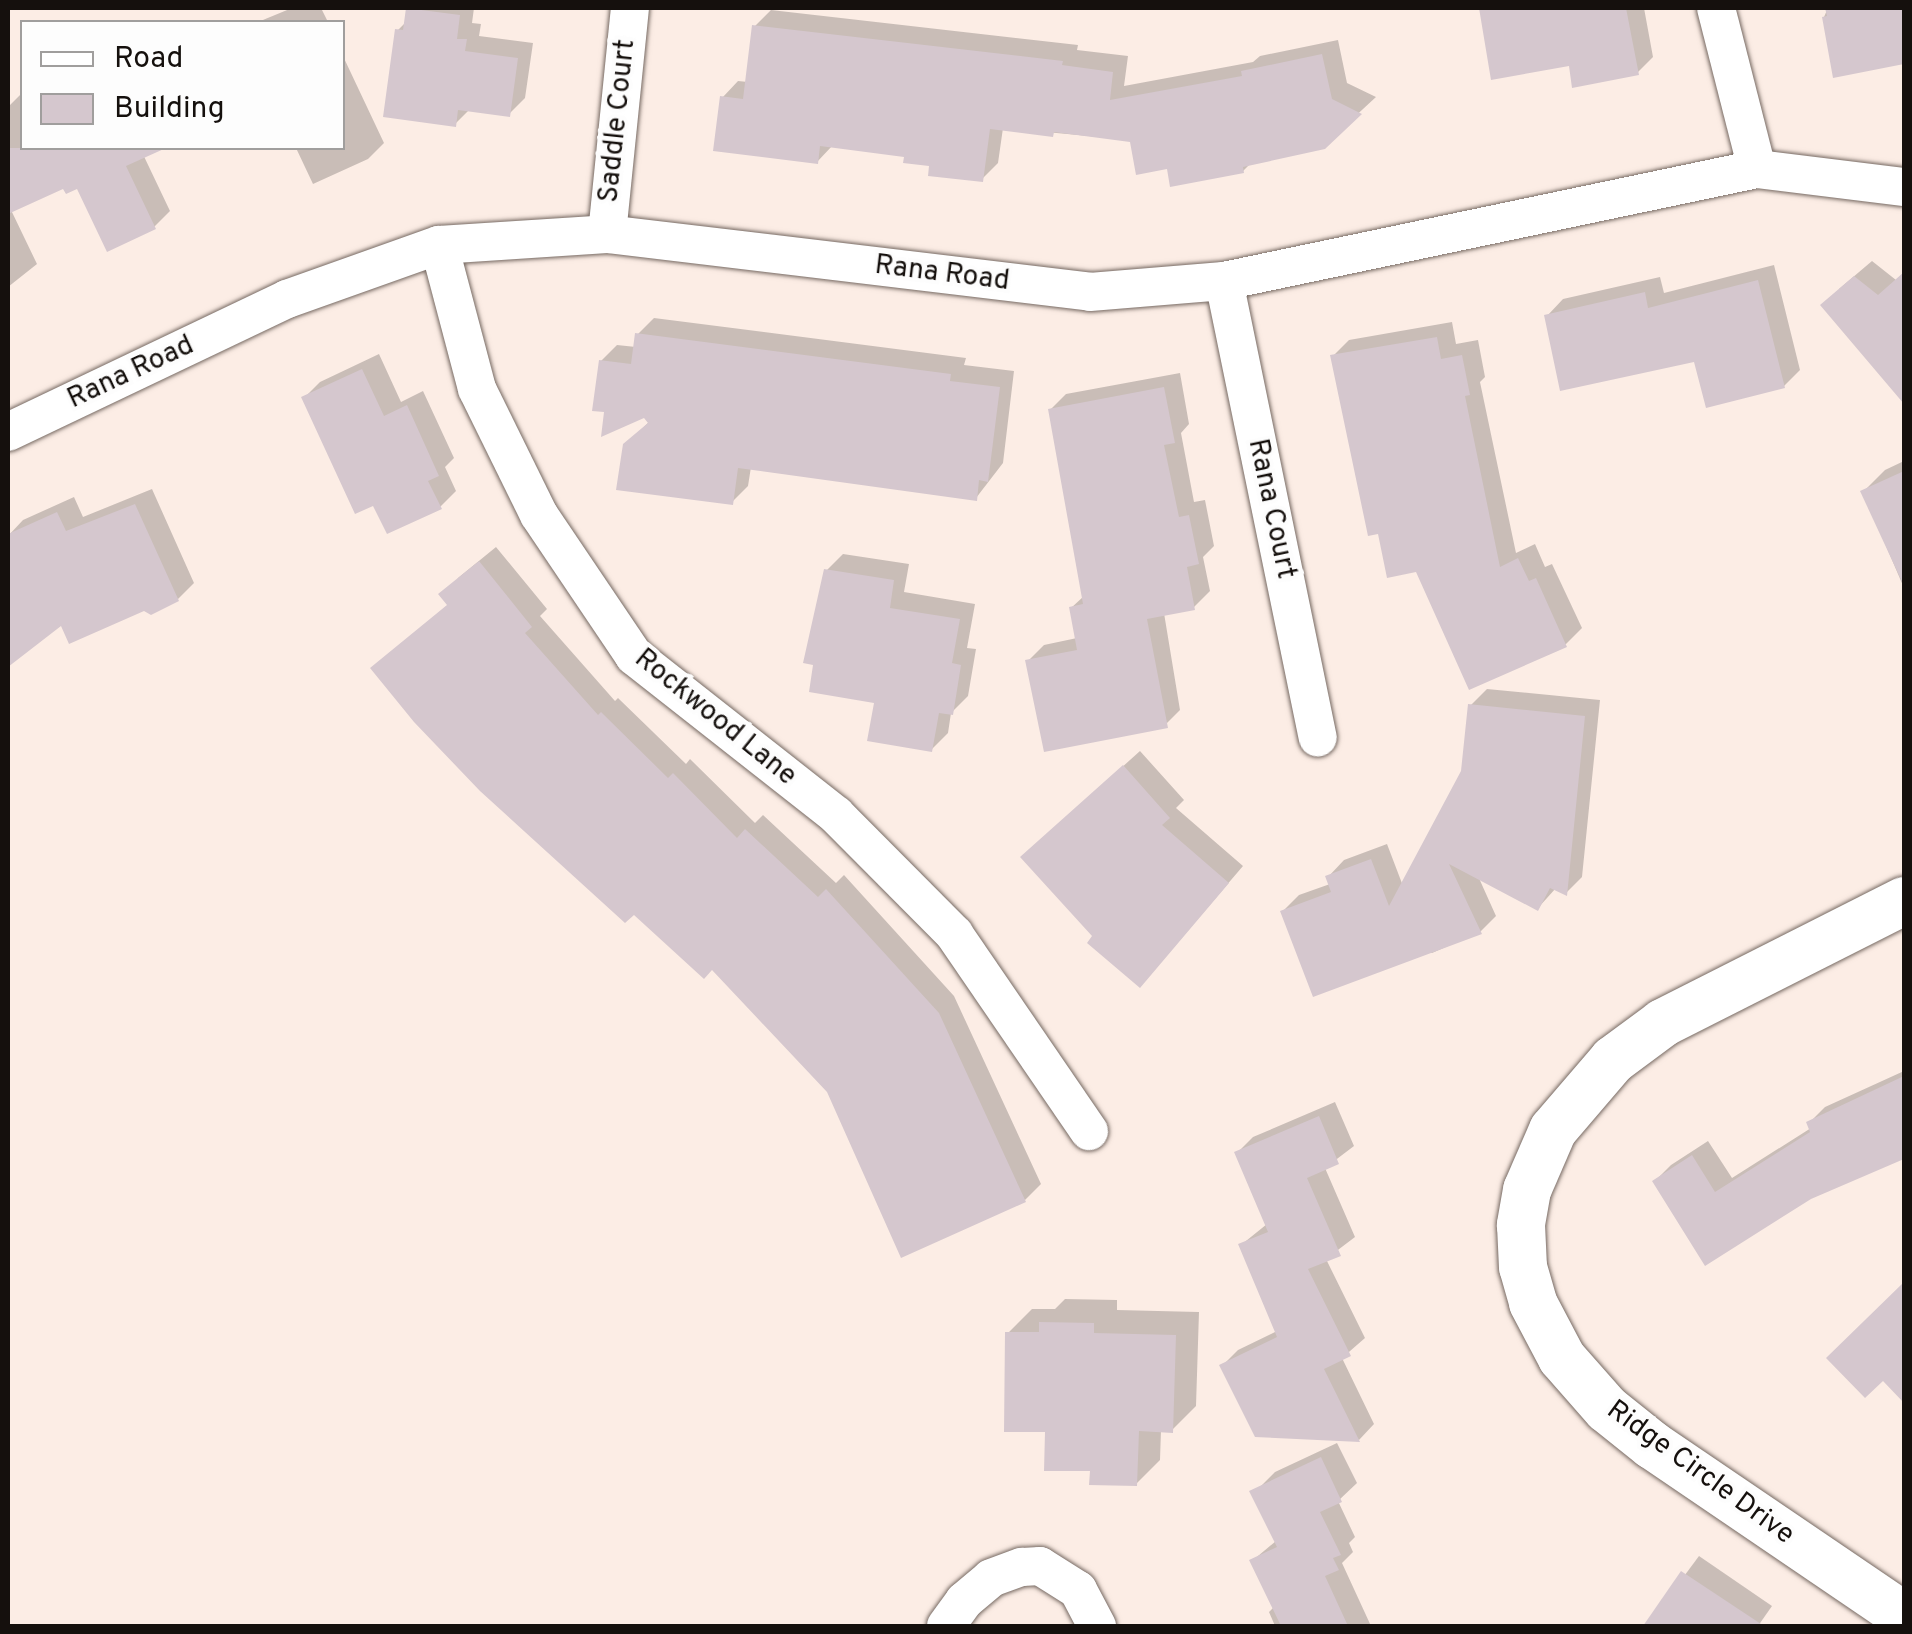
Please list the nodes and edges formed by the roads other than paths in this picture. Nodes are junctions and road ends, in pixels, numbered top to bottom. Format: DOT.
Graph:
graph roads {
  1 [pos="630,8"];
  2 [pos="1716,8"];
  3 [pos="1757,169"];
  4 [pos="1904,187"];
  5 [pos="607,234"];
  6 [pos="440,245"];
  7 [pos="1224,281"];
  8 [pos="8,432"];
  9 [pos="1318,737"];
  10 [pos="1904,901"];
  11 [pos="1089,1132"];
  12 [pos="1904,1616"];
  13 [pos="946,1626"];
  14 [pos="1097,1626"];
  1 -- 5 [label="street, Saddle Court"];
  2 -- 3 [label="street"];
  3 -- 4 [label="street, Rana Road"];
  3 -- 7 [label="street, Rana Road"];
  5 -- 6 [label="street, Rana Road"];
  5 -- 7 [label="street, Rana Road"];
  6 -- 8 [label="street, Rana Road"];
  6 -- 11 [label="street, Rockwood Lane"];
  7 -- 9 [label="street, Rana Court"];
  10 -- 12 [label="street, Ridge Circle Drive"];
  13 -- 14 [label="street"];
}
